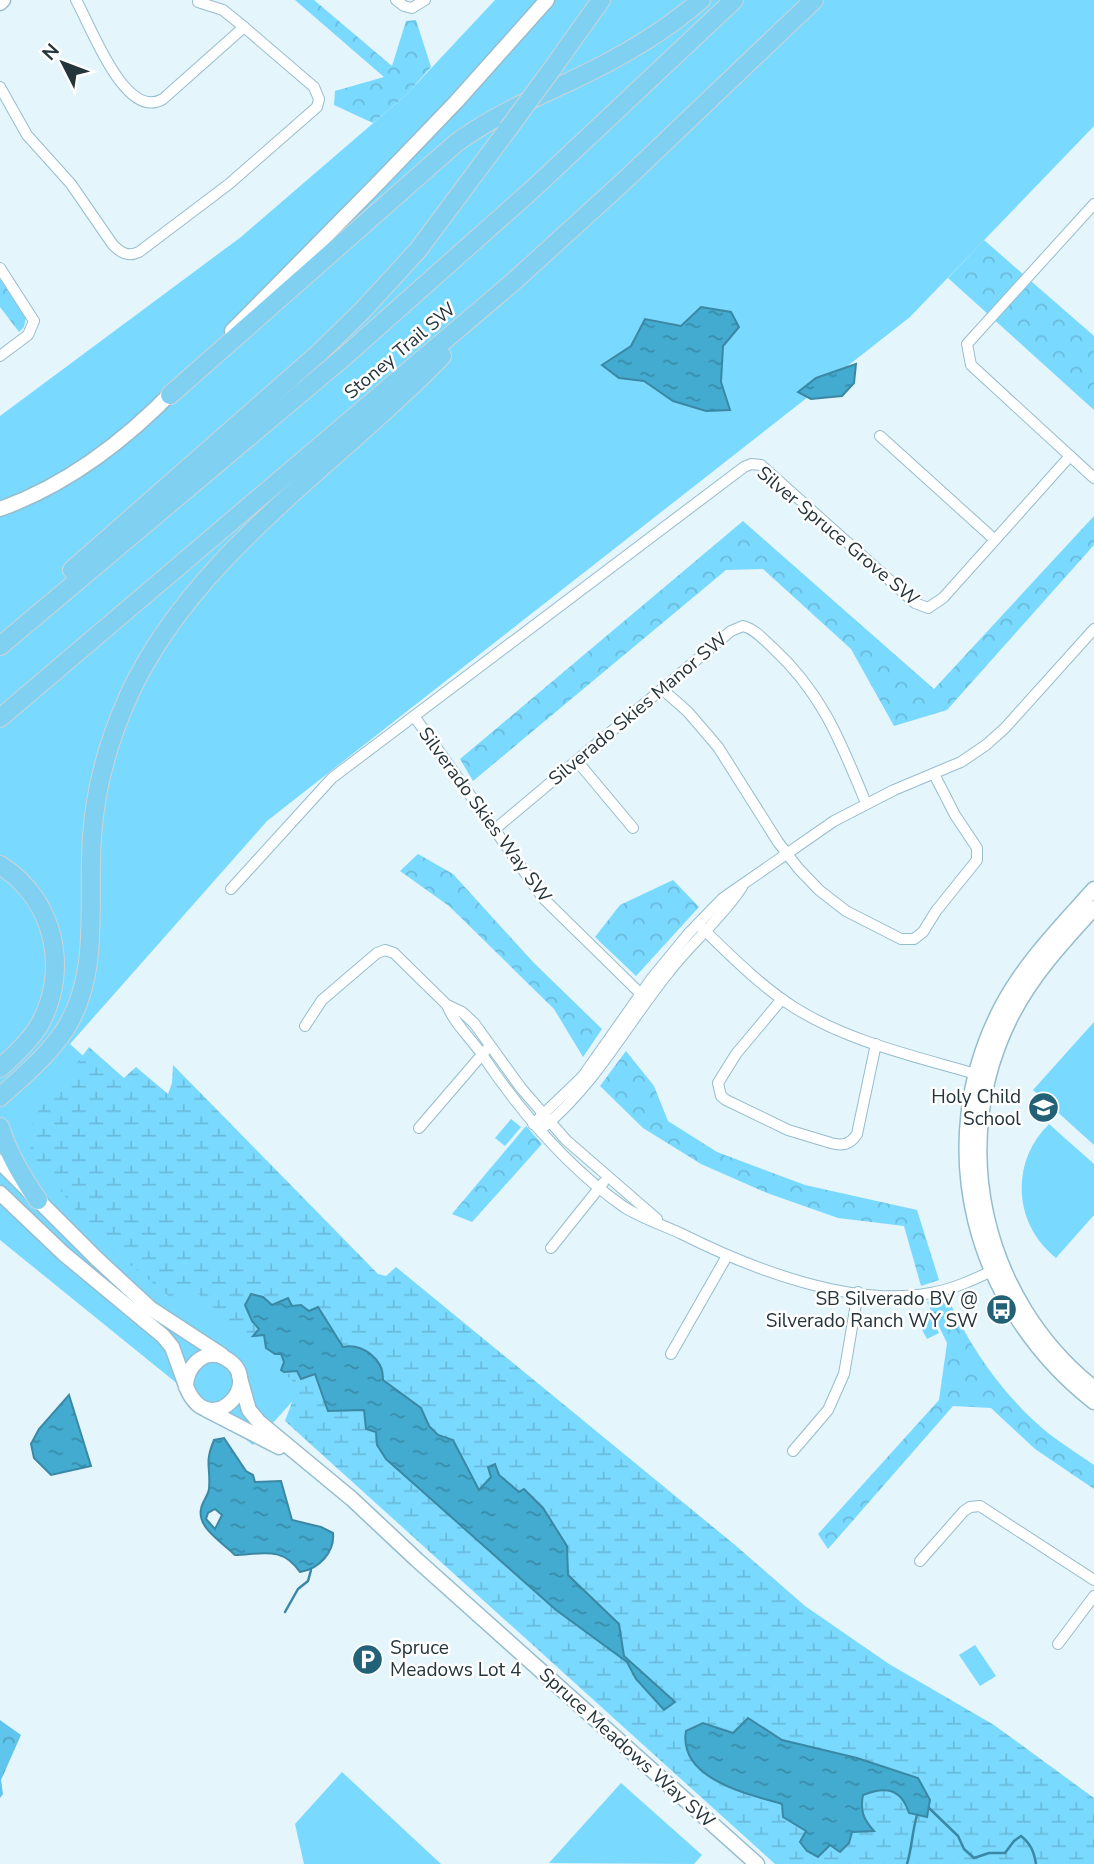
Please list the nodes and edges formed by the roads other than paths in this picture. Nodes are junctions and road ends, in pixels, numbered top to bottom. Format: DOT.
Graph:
graph roads {
  1 [pos="76,0"];
  2 [pos="396,0"];
  3 [pos="425,0"];
  4 [pos="547,0"];
  5 [pos="601,0"];
  6 [pos="701,0"];
  7 [pos="734,0"];
  8 [pos="814,0"];
  9 [pos="198,2"];
  10 [pos="244,27"];
  11 [pos="0,87"];
  12 [pos="1094,204"];
  13 [pos="0,268"];
  14 [pos="513,282"];
  15 [pos="0,356"];
  16 [pos="170,395"];
  17 [pos="880,436"];
  18 [pos="1070,456"];
  19 [pos="1094,478"];
  20 [pos="0,509"];
  21 [pos="995,540"];
  22 [pos="1094,629"];
  23 [pos="0,636"];
  24 [pos="0,646"];
  25 [pos="662,689"];
  26 [pos="414,716"];
  27 [pos="0,718"];
  28 [pos="577,761"];
  29 [pos="934,774"];
  30 [pos="866,803"];
  31 [pos="633,828"];
  32 [pos="494,830"];
  33 [pos="785,853"];
  34 [pos="0,865"];
  35 [pos="231,889"];
  36 [pos="1094,889"];
  37 [pos="1094,908"];
  38 [pos="701,927"];
  39 [pos="644,997"];
  40 [pos="782,999"];
  41 [pos="447,1004"];
  42 [pos="305,1026"];
  43 [pos="491,1044"];
  44 [pos="876,1044"];
  45 [pos="482,1055"];
  46 [pos="5,1062"];
  47 [pos="982,1076"];
  48 [pos="1,1098"];
  49 [pos="546,1118"];
  50 [pos="0,1127"];
  51 [pos="536,1127"];
  52 [pos="419,1128"];
  53 [pos="0,1162"];
  54 [pos="608,1177"];
  55 [pos="599,1187"];
  56 [pos="0,1193"];
  57 [pos="38,1200"];
  58 [pos="666,1226"];
  59 [pos="551,1248"];
  60 [pos="727,1256"];
  61 [pos="997,1269"];
  62 [pos="858,1292"];
  63 [pos="671,1354"];
  64 [pos="229,1360"];
  65 [pos="239,1375"];
  66 [pos="186,1383"];
  67 [pos="1094,1388"];
  68 [pos="1094,1402"];
  69 [pos="202,1407"];
  70 [pos="793,1451"];
  71 [pos="311,1465"];
  72 [pos="920,1561"];
  73 [pos="1094,1580"];
  74 [pos="1094,1596"];
  75 [pos="1058,1644"];
  76 [pos="757,1864"];
  1 -- 10 [label="street"];
  2 -- 3 [label="street"];
  4 -- 16 [label="main road"];
  5 -- 23 [label="highway, bridge"];
  6 -- 16 [label="highway"];
  7 -- 24 [label="highway, Stoney Trail SW"];
  8 -- 14 [label="highway, Stoney Trail SW"];
  9 -- 10 [label="street"];
  10 -- 11 [label="street"];
  12 -- 18 [label="street"];
  13 -- 15 [label="street"];
  14 -- 27 [label="highway, Stoney Trail SW"];
  14 -- 48 [label="highway"];
  16 -- 20 [label="main road"];
  17 -- 21 [label="street"];
  18 -- 19 [label="street"];
  18 -- 21 [label="street, Silver Spruce Grove SW"];
  21 -- 26 [label="street, Silver Spruce Grove SW"];
  22 -- 29 [label="street"];
  25 -- 28 [label="street, Silverado Skies Manor SW"];
  25 -- 30 [label="street, Silverado Skies Manor SW"];
  25 -- 33 [label="street"];
  26 -- 32 [label="street, Silverado Skies Way SW"];
  26 -- 35 [label="street, Silver Spruce Grove SW"];
  28 -- 31 [label="street"];
  28 -- 32 [label="street, Silverado Skies Manor SW"];
  29 -- 30 [label="street"];
  29 -- 33 [label="street"];
  30 -- 33 [label="street"];
  32 -- 39 [label="street, Silverado Skies Way SW"];
  33 -- 38 [label="street"];
  34 -- 46 [label="highway"];
  36 -- 47 [label="main road"];
  37 -- 47 [label="main road"];
  38 -- 39 [label="street"];
  38 -- 40 [label="street"];
  39 -- 49 [label="street"];
  40 -- 44 [label="street"];
  40 -- 44 [label="street"];
  41 -- 42 [label="street"];
  41 -- 43 [label="street"];
  41 -- 45 [label="street"];
  43 -- 45 [label="street"];
  43 -- 49 [label="street"];
  44 -- 47 [label="street"];
  45 -- 51 [label="street"];
  45 -- 52 [label="street"];
  47 -- 61 [label="main road"];
  49 -- 51 [label="street"];
  49 -- 54 [label="street"];
  50 -- 57 [label="highway"];
  51 -- 55 [label="street"];
  53 -- 57 [label="main road"];
  54 -- 55 [label="street"];
  54 -- 58 [label="street"];
  55 -- 58 [label="street"];
  55 -- 59 [label="street"];
  56 -- 66 [label="main road"];
  57 -- 64 [label="main road"];
  58 -- 60 [label="street"];
  60 -- 62 [label="street"];
  60 -- 63 [label="street"];
  61 -- 62 [label="street"];
  61 -- 67 [label="main road"];
  61 -- 68 [label="main road"];
  62 -- 70 [label="street"];
  64 -- 65 [label="main road"];
  64 -- 66 [label="main road"];
  65 -- 69 [label="main road"];
  65 -- 71 [label="main road, Spruce Meadows Way SW"];
  66 -- 69 [label="main road"];
  69 -- 71 [label="main road, Spruce Meadows Way SW"];
  71 -- 76 [label="main road, Spruce Meadows Way SW"];
  72 -- 73 [label="street"];
  74 -- 75 [label="street"];
}
